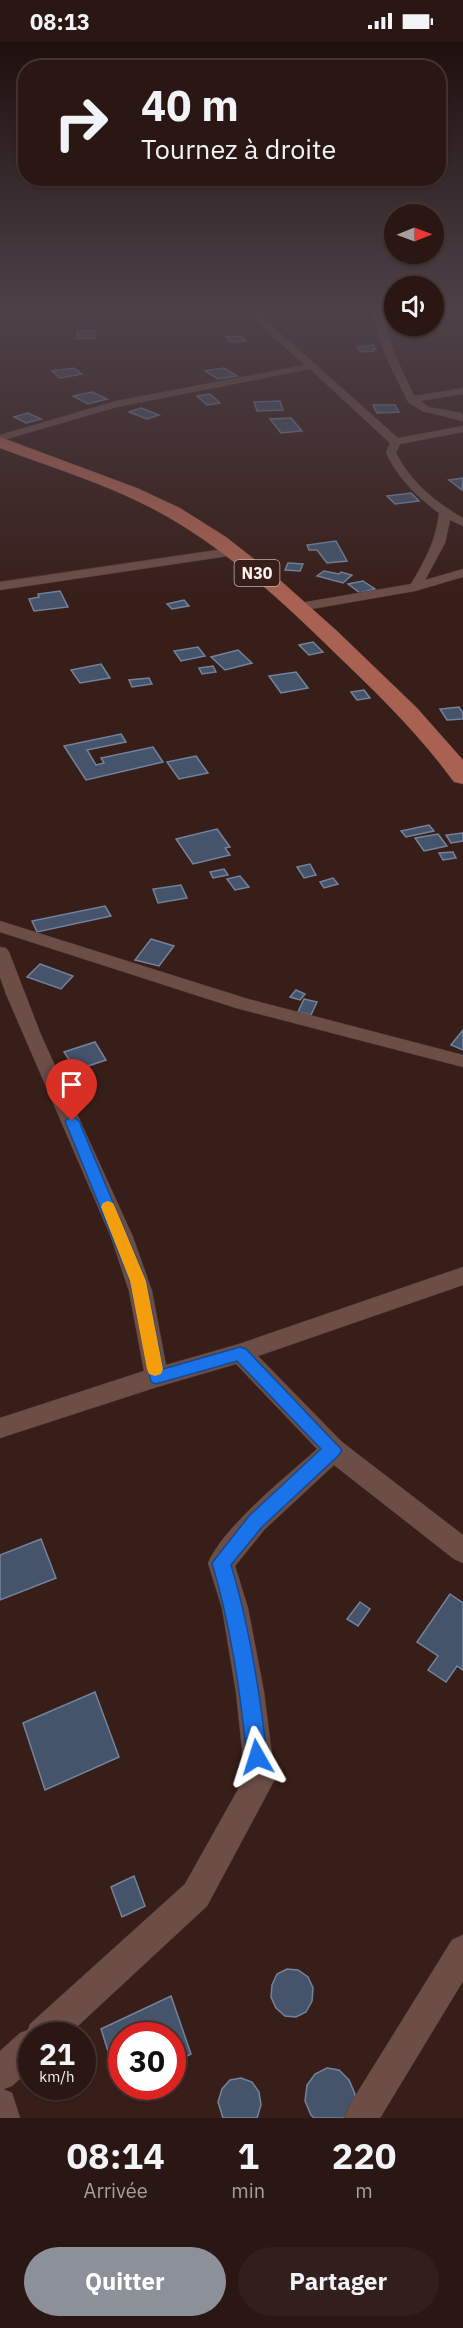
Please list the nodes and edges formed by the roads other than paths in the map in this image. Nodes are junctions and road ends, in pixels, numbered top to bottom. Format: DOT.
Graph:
graph roads {
  1 [pos="111,405"];
  2 [pos="352,405"];
  3 [pos="419,405"];
  4 [pos="463,418"];
  5 [pos="463,429"];
  6 [pos="0,438"];
  7 [pos="0,442"];
  8 [pos="396,442"];
  9 [pos="444,514"];
  10 [pos="463,523"];
  11 [pos="231,552"];
  12 [pos="463,573"];
  13 [pos="0,586"];
  14 [pos="416,586"];
  15 [pos="300,607"];
  16 [pos="463,777"];
  17 [pos="0,926"];
  18 [pos="0,952"];
  19 [pos="463,1061"];
  20 [pos="463,1276"];
  21 [pos="240,1353"];
  22 [pos="156,1377"];
  23 [pos="0,1428"];
  24 [pos="333,1450"];
  25 [pos="463,1551"];
  26 [pos="463,1951"];
  27 [pos="57,2022"];
  28 [pos="18,2058"];
  29 [pos="0,2074"];
  30 [pos="0,2106"];
  31 [pos="3,2118"];
  32 [pos="361,2118"];
  1 -- 6 [label="street"];
  2 -- 8 [label="street"];
  3 -- 4 [label="street"];
  5 -- 8 [label="street"];
  7 -- 11 [label="main road, N30"];
  8 -- 9 [label="street"];
  9 -- 10 [label="street"];
  9 -- 14 [label="street"];
  11 -- 13 [label="street"];
  11 -- 15 [label="main road, N30"];
  12 -- 14 [label="street"];
  14 -- 15 [label="street"];
  15 -- 16 [label="main road, N30"];
  17 -- 19 [label="street"];
  18 -- 22 [label="street"];
  20 -- 21 [label="street"];
  21 -- 22 [label="street"];
  21 -- 24 [label="street"];
  22 -- 23 [label="street"];
  24 -- 25 [label="street"];
  24 -- 27 [label="street"];
  26 -- 32 [label="street"];
  28 -- 29 [label="street"];
  30 -- 31 [label="street"];
}
